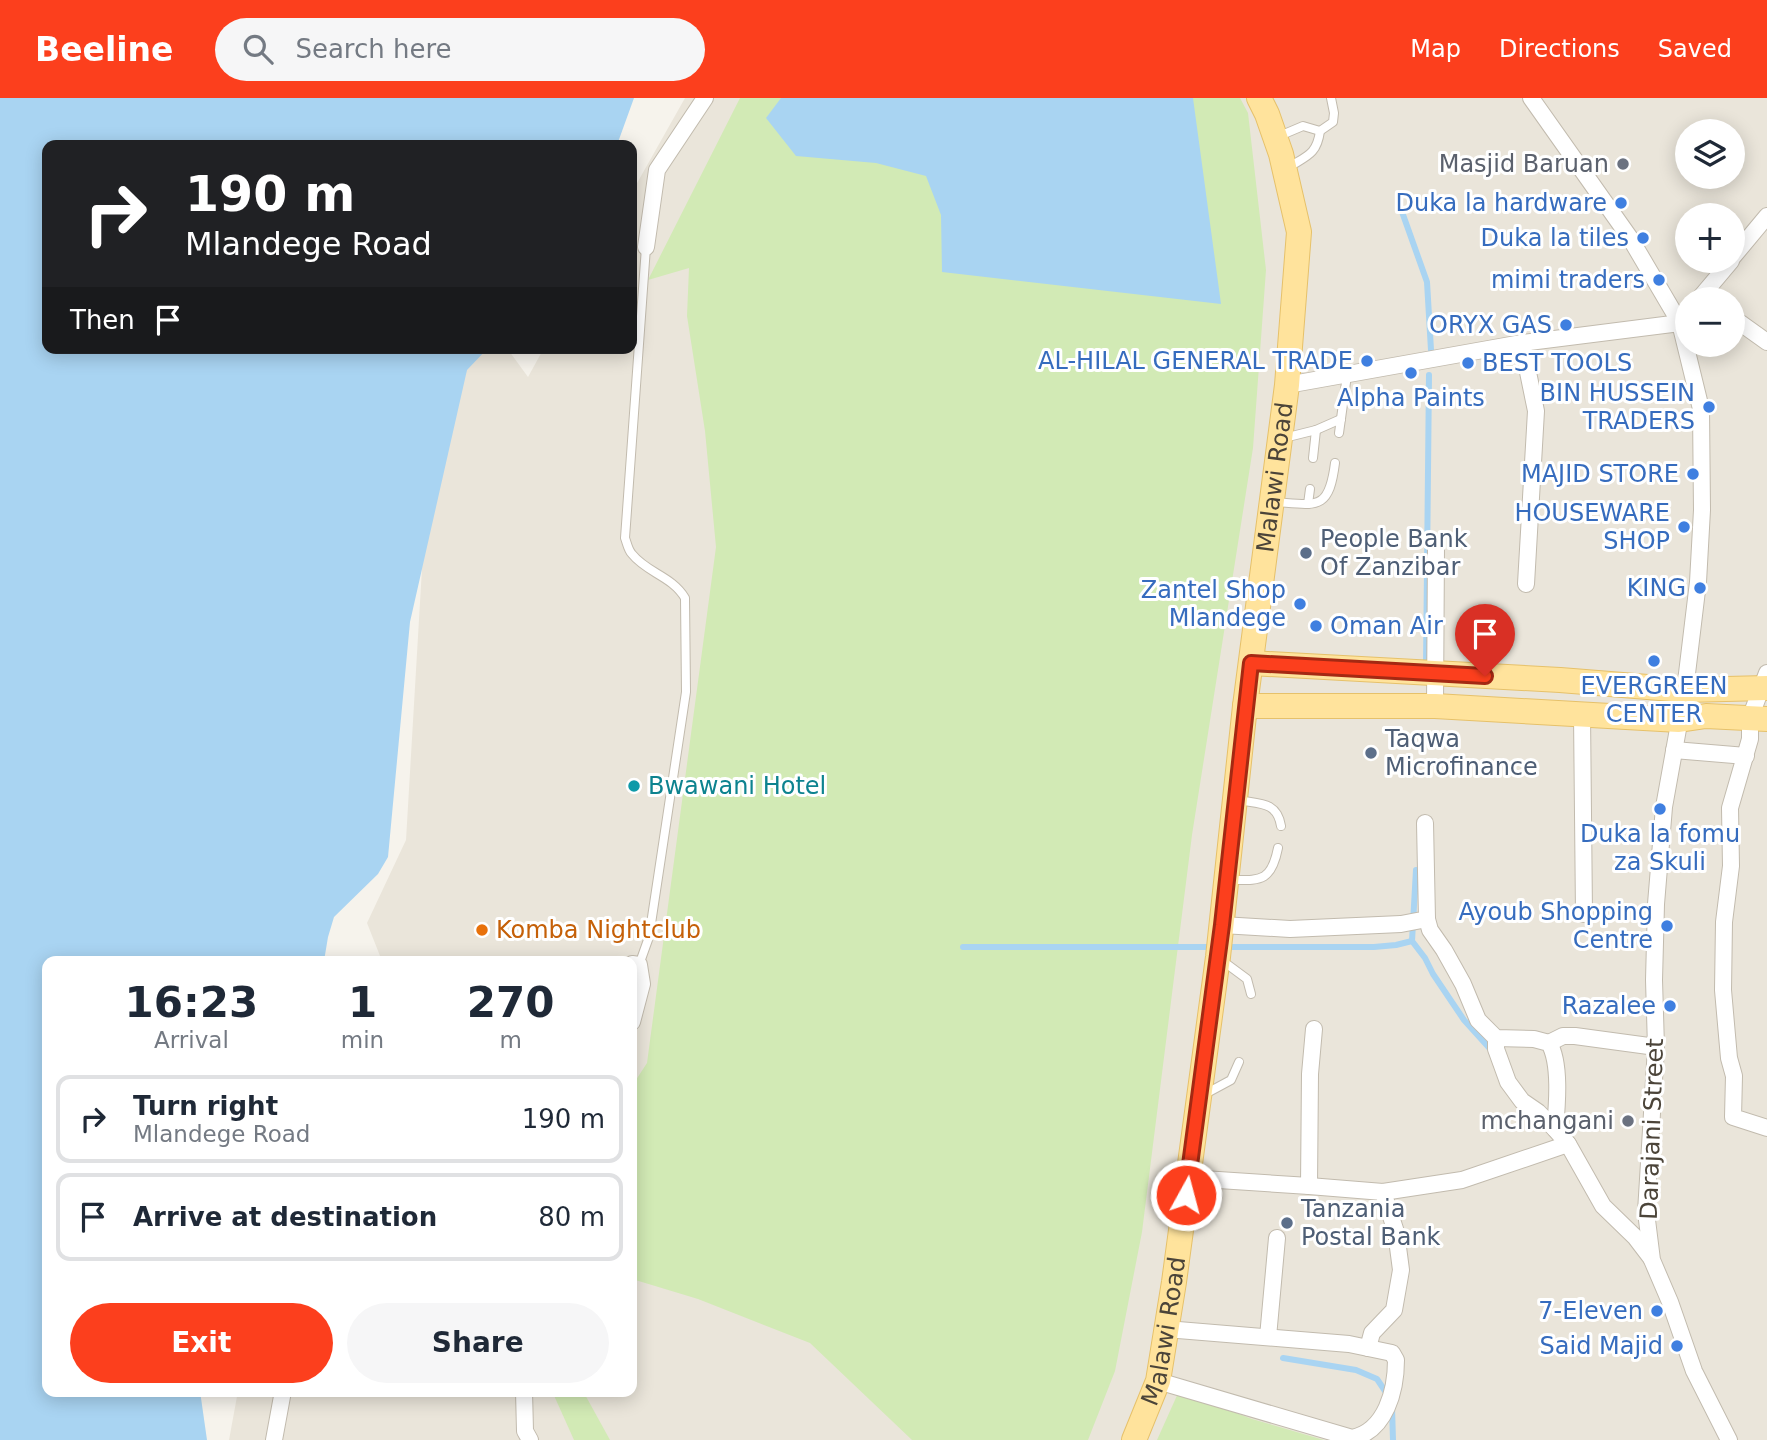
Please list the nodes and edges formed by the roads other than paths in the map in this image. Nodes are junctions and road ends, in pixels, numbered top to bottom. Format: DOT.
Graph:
graph roads {
  1 [pos="705,98"];
  2 [pos="1259,98"];
  3 [pos="1331,98"];
  4 [pos="1531,98"];
  5 [pos="1320,131"];
  6 [pos="1275,138"];
  7 [pos="1285,169"];
  8 [pos="1767,216"];
  9 [pos="1745,244"];
  10 [pos="646,247"];
  11 [pos="1721,273"];
  12 [pos="1709,287"];
  13 [pos="1675,306"];
  14 [pos="1675,320"];
  15 [pos="1745,326"];
  16 [pos="1767,342"];
  17 [pos="1522,344"];
  18 [pos="1691,357"];
  19 [pos="1347,374"];
  20 [pos="1287,384"];
  21 [pos="1341,419"];
  22 [pos="1316,430"];
  23 [pos="1339,433"];
  24 [pos="1281,438"];
  25 [pos="1313,458"];
  26 [pos="1335,463"];
  27 [pos="1310,489"];
  28 [pos="1272,501"];
  29 [pos="1308,504"];
  30 [pos="1436,546"];
  31 [pos="1526,584"];
  32 [pos="1251,663"];
  33 [pos="1435,674"];
  34 [pos="1765,683"];
  35 [pos="1696,689"];
  36 [pos="1245,706"];
  37 [pos="1435,706"];
  38 [pos="1582,714"];
  39 [pos="1706,716"];
  40 [pos="1759,719"];
  41 [pos="1679,720"];
  42 [pos="1674,750"];
  43 [pos="1746,756"];
  44 [pos="1236,800"];
  45 [pos="1425,823"];
  46 [pos="1280,826"];
  47 [pos="1278,848"];
  48 [pos="1227,880"];
  49 [pos="1584,914"];
  50 [pos="1422,921"];
  51 [pos="1222,925"];
  52 [pos="1218,957"];
  53 [pos="637,960"];
  54 [pos="637,970"];
  55 [pos="1251,994"];
  56 [pos="637,1003"];
  57 [pos="1314,1029"];
  58 [pos="1496,1038"];
  59 [pos="1549,1043"];
  60 [pos="1656,1047"];
  61 [pos="1239,1062"];
  62 [pos="1198,1098"];
  63 [pos="1555,1127"];
  64 [pos="1767,1128"];
  65 [pos="1569,1144"];
  66 [pos="1188,1178"];
  67 [pos="1309,1186"];
  68 [pos="1383,1192"];
  69 [pos="1276,1238"];
  70 [pos="1652,1260"];
  71 [pos="1166,1329"];
  72 [pos="1268,1337"];
  73 [pos="1368,1348"];
  74 [pos="1158,1381"];
  75 [pos="282,1397"];
  76 [pos="523,1397"];
  77 [pos="1352,1439"];
  78 [pos="274,1440"];
  79 [pos="530,1440"];
  80 [pos="1133,1440"];
  81 [pos="1729,1440"];
  1 -- 10 [label="street"];
  2 -- 6 [label="main road, Malawi Road"];
  3 -- 5 [label="lane"];
  4 -- 13 [label="street, Darajani Street"];
  5 -- 6 [label="lane"];
  5 -- 7 [label="lane"];
  6 -- 7 [label="main road, Malawi Road"];
  7 -- 20 [label="main road, Malawi Road"];
  8 -- 9 [label="street"];
  10 -- 53 [label="lane"];
  11 -- 12 [label="street"];
  14 -- 17 [label="street"];
  15 -- 16 [label="street"];
  17 -- 19 [label="street"];
  17 -- 31 [label="street"];
  18 -- 35 [label="street, Darajani Street"];
  19 -- 20 [label="street"];
  19 -- 21 [label="lane"];
  20 -- 24 [label="main road, Malawi Road"];
  21 -- 22 [label="lane"];
  21 -- 23 [label="lane"];
  22 -- 24 [label="lane"];
  22 -- 25 [label="lane"];
  24 -- 28 [label="main road, Malawi Road"];
  26 -- 29 [label="lane"];
  27 -- 29 [label="lane"];
  28 -- 29 [label="lane"];
  28 -- 32 [label="main road, Malawi Road"];
  30 -- 33 [label="street"];
  32 -- 33 [label="main road"];
  32 -- 36 [label="main road, Malawi Road"];
  33 -- 35 [label="main road"];
  33 -- 37 [label="street"];
  34 -- 35 [label="main road"];
  34 -- 40 [label="street"];
  35 -- 39 [label="main road"];
  35 -- 41 [label="street, Darajani Street"];
  36 -- 37 [label="main road"];
  36 -- 44 [label="main road, Malawi Road"];
  37 -- 38 [label="main road"];
  38 -- 41 [label="main road"];
  38 -- 49 [label="street"];
  39 -- 40 [label="main road"];
  39 -- 41 [label="main road"];
  40 -- 43 [label="street"];
  41 -- 42 [label="street, Darajani Street"];
  42 -- 43 [label="street"];
  42 -- 60 [label="street, Darajani Street"];
  43 -- 64 [label="street"];
  44 -- 46 [label="lane"];
  44 -- 48 [label="main road, Malawi Road"];
  45 -- 50 [label="street"];
  47 -- 48 [label="lane"];
  48 -- 51 [label="main road, Malawi Road"];
  50 -- 51 [label="street"];
  50 -- 58 [label="street"];
  51 -- 52 [label="main road, Malawi Road"];
  52 -- 55 [label="lane"];
  52 -- 62 [label="main road, Malawi Road"];
  54 -- 56 [label="street"];
  57 -- 67 [label="street"];
  58 -- 59 [label="street"];
  58 -- 63 [label="street"];
  59 -- 60 [label="street"];
  59 -- 63 [label="street"];
  60 -- 70 [label="street, Darajani Street"];
  61 -- 62 [label="lane"];
  62 -- 66 [label="main road, Malawi Road"];
  63 -- 65 [label="street"];
  65 -- 68 [label="street"];
  65 -- 70 [label="street"];
  66 -- 67 [label="street"];
  66 -- 71 [label="main road, Malawi Road"];
  67 -- 68 [label="street"];
  68 -- 73 [label="street"];
  69 -- 72 [label="street"];
  70 -- 81 [label="street, Darajani Street"];
  71 -- 72 [label="street"];
  71 -- 74 [label="main road, Malawi Road"];
  72 -- 73 [label="street"];
  73 -- 77 [label="street"];
  74 -- 77 [label="street"];
  74 -- 80 [label="main road, Malawi Road"];
  75 -- 78 [label="street"];
  76 -- 79 [label="street"];
}
